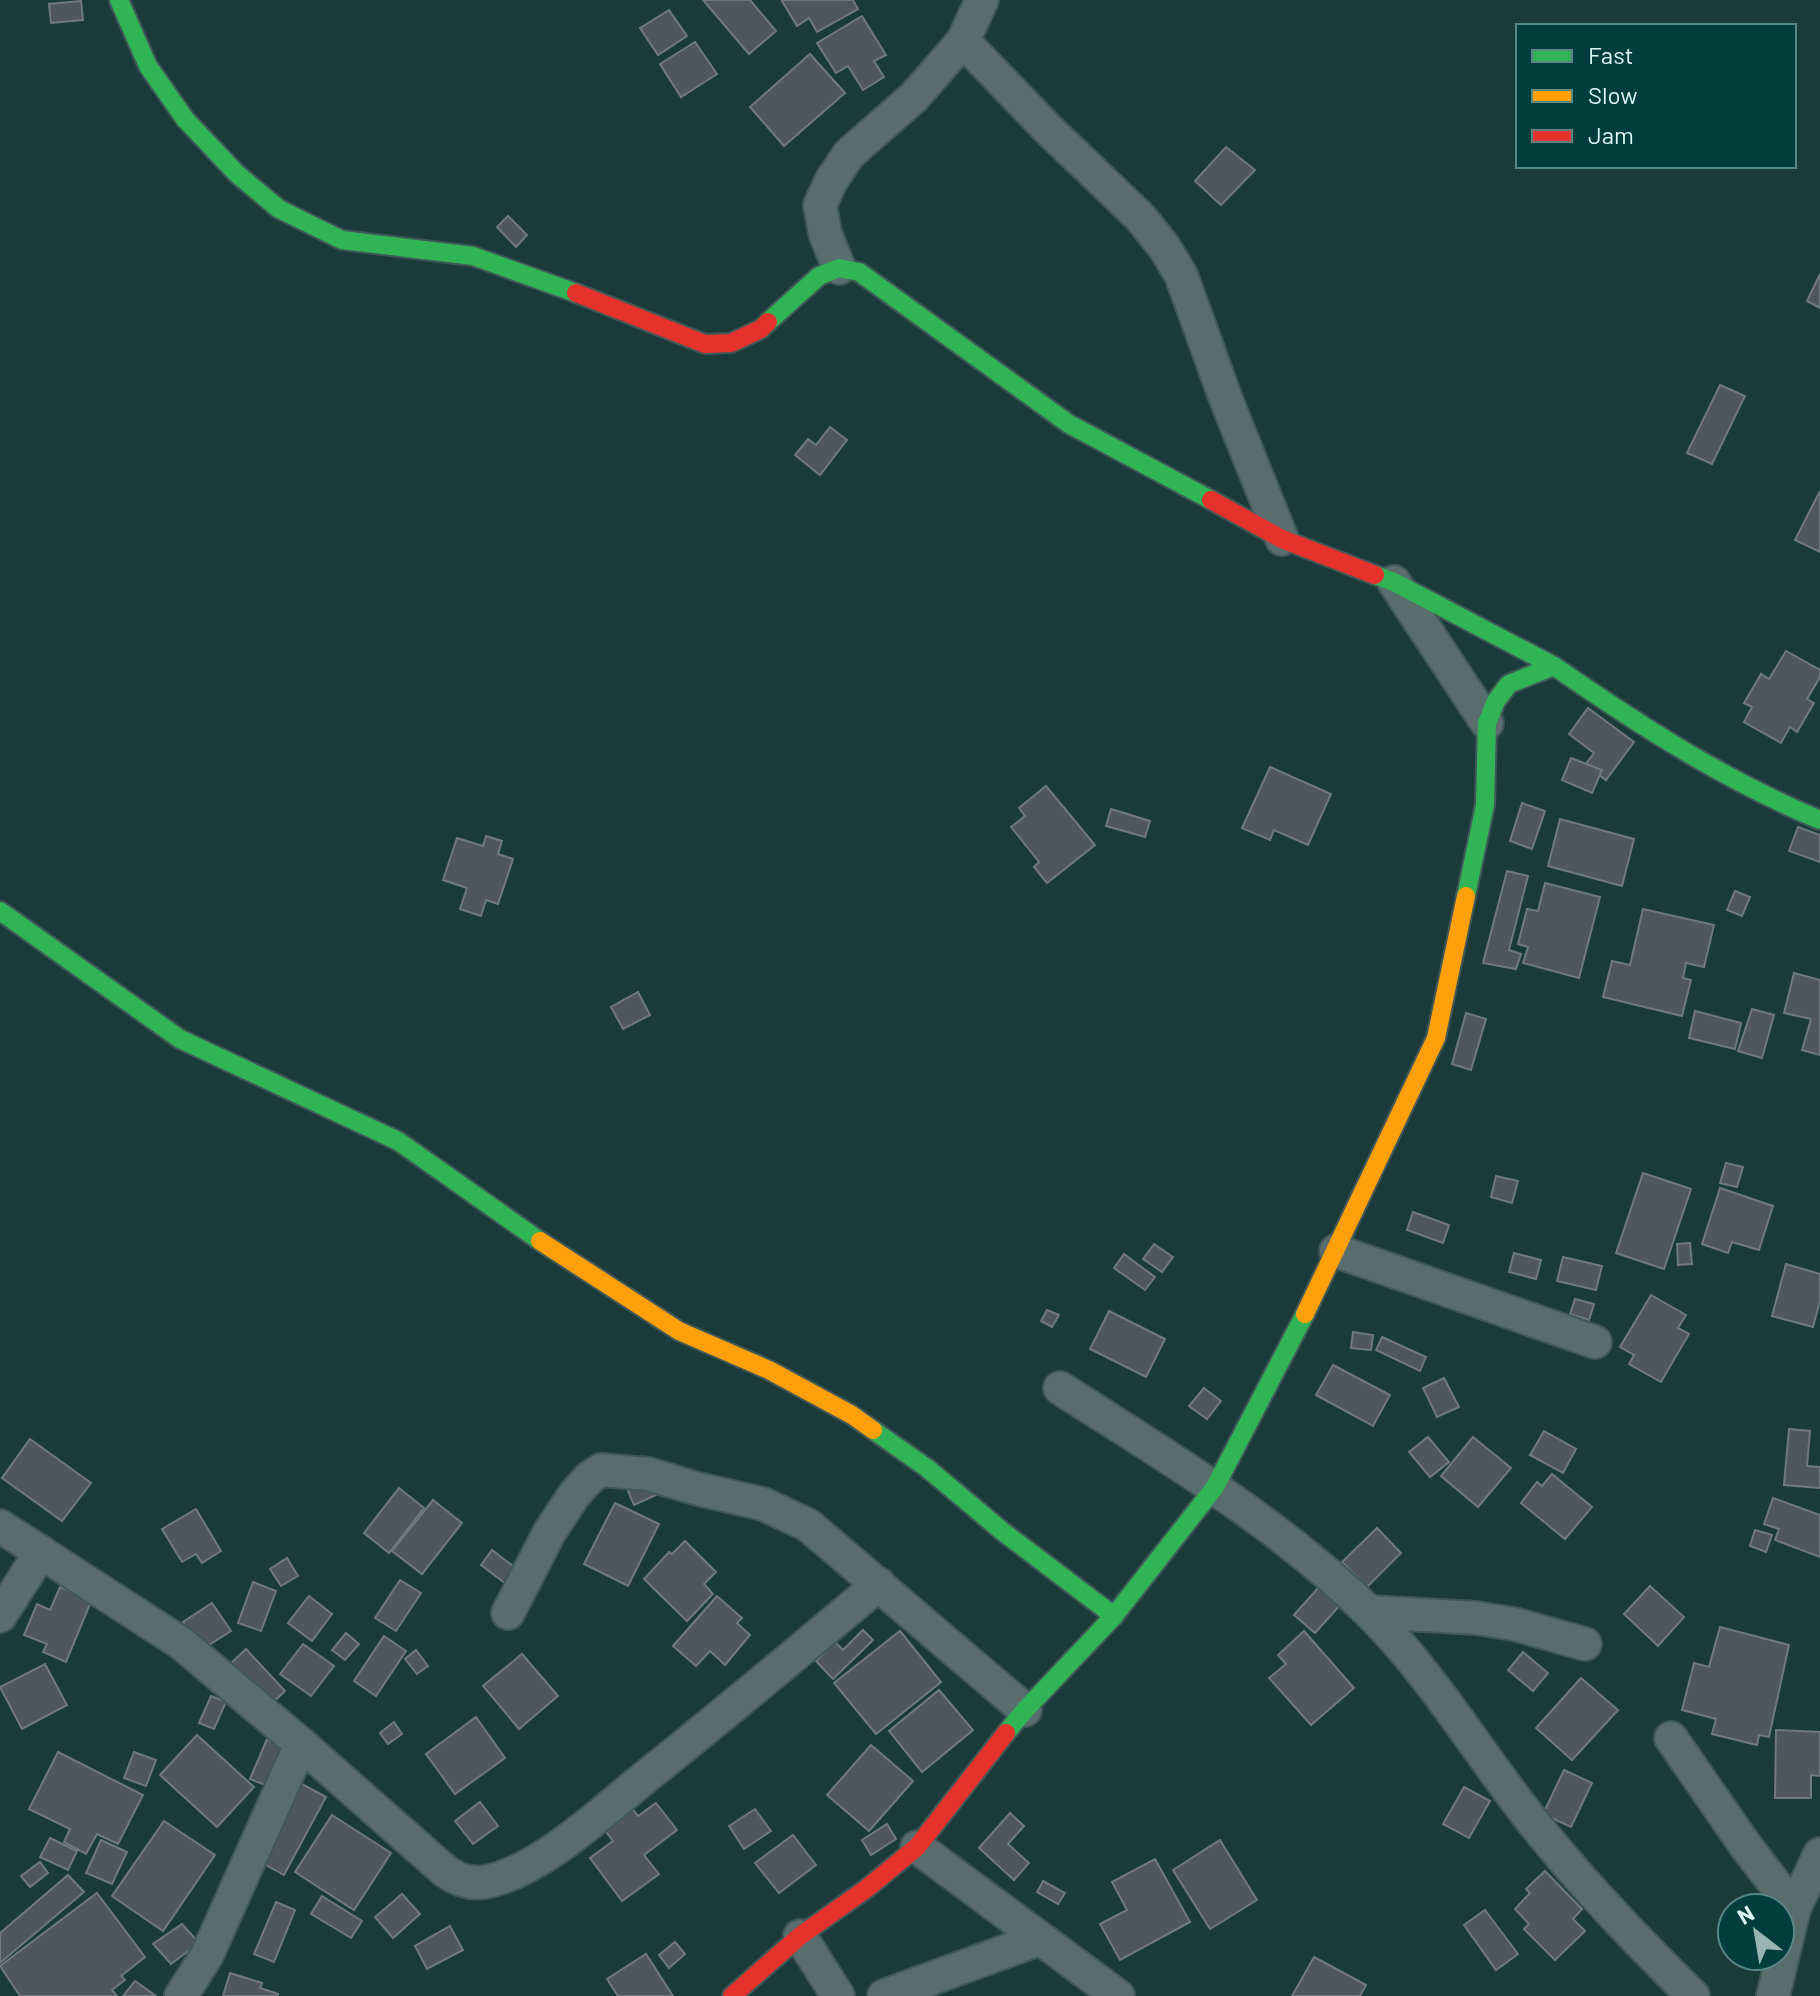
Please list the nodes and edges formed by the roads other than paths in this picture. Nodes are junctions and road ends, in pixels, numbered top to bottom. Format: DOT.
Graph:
graph roads {
  1 [pos="119,0"];
  2 [pos="982,0"];
  3 [pos="963,41"];
  4 [pos="839,268"];
  5 [pos="1282,539"];
  6 [pos="1394,582"];
  7 [pos="1554,666"];
  8 [pos="1487,723"];
  9 [pos="1820,820"];
  10 [pos="0,911"];
  11 [pos="1336,1251"];
  12 [pos="1595,1342"];
  13 [pos="1060,1388"];
  14 [pos="1215,1487"];
  15 [pos="0,1526"];
  16 [pos="41,1552"];
  17 [pos="879,1584"];
  18 [pos="1370,1612"];
  19 [pos="508,1613"];
  20 [pos="0,1616"];
  21 [pos="1114,1616"];
  22 [pos="1585,1644"];
  23 [pos="1025,1710"];
  24 [pos="1671,1738"];
  25 [pos="301,1744"];
  26 [pos="917,1847"];
  27 [pos="1820,1854"];
  28 [pos="1781,1892"];
  29 [pos="1796,1905"];
  30 [pos="800,1936"];
  31 [pos="1039,1939"];
  32 [pos="1779,1972"];
  33 [pos="181,1996"];
  34 [pos="732,1996"];
  35 [pos="838,1996"];
  36 [pos="884,1996"];
  37 [pos="1118,1996"];
  38 [pos="1693,1996"];
  39 [pos="1773,1996"];
  1 -- 4 [label="street"];
  2 -- 3 [label="street"];
  3 -- 4 [label="street"];
  3 -- 5 [label="street"];
  4 -- 5 [label="street"];
  5 -- 6 [label="street"];
  6 -- 7 [label="street"];
  6 -- 8 [label="street"];
  7 -- 8 [label="street"];
  7 -- 9 [label="street"];
  8 -- 11 [label="street"];
  10 -- 21 [label="street"];
  11 -- 12 [label="street"];
  11 -- 14 [label="street"];
  13 -- 14 [label="street"];
  14 -- 18 [label="street"];
  14 -- 21 [label="street"];
  15 -- 16 [label="street"];
  16 -- 20 [label="street"];
  16 -- 25 [label="street"];
  17 -- 19 [label="street"];
  17 -- 23 [label="street"];
  17 -- 25 [label="street"];
  18 -- 22 [label="street"];
  18 -- 38 [label="street"];
  21 -- 23 [label="street"];
  23 -- 26 [label="street"];
  24 -- 28 [label="street"];
  25 -- 33 [label="street"];
  26 -- 30 [label="street"];
  26 -- 31 [label="street"];
  27 -- 29 [label="street"];
  30 -- 34 [label="street"];
  30 -- 35 [label="street"];
  31 -- 36 [label="street"];
  31 -- 37 [label="street"];
  32 -- 39 [label="street"];
}
